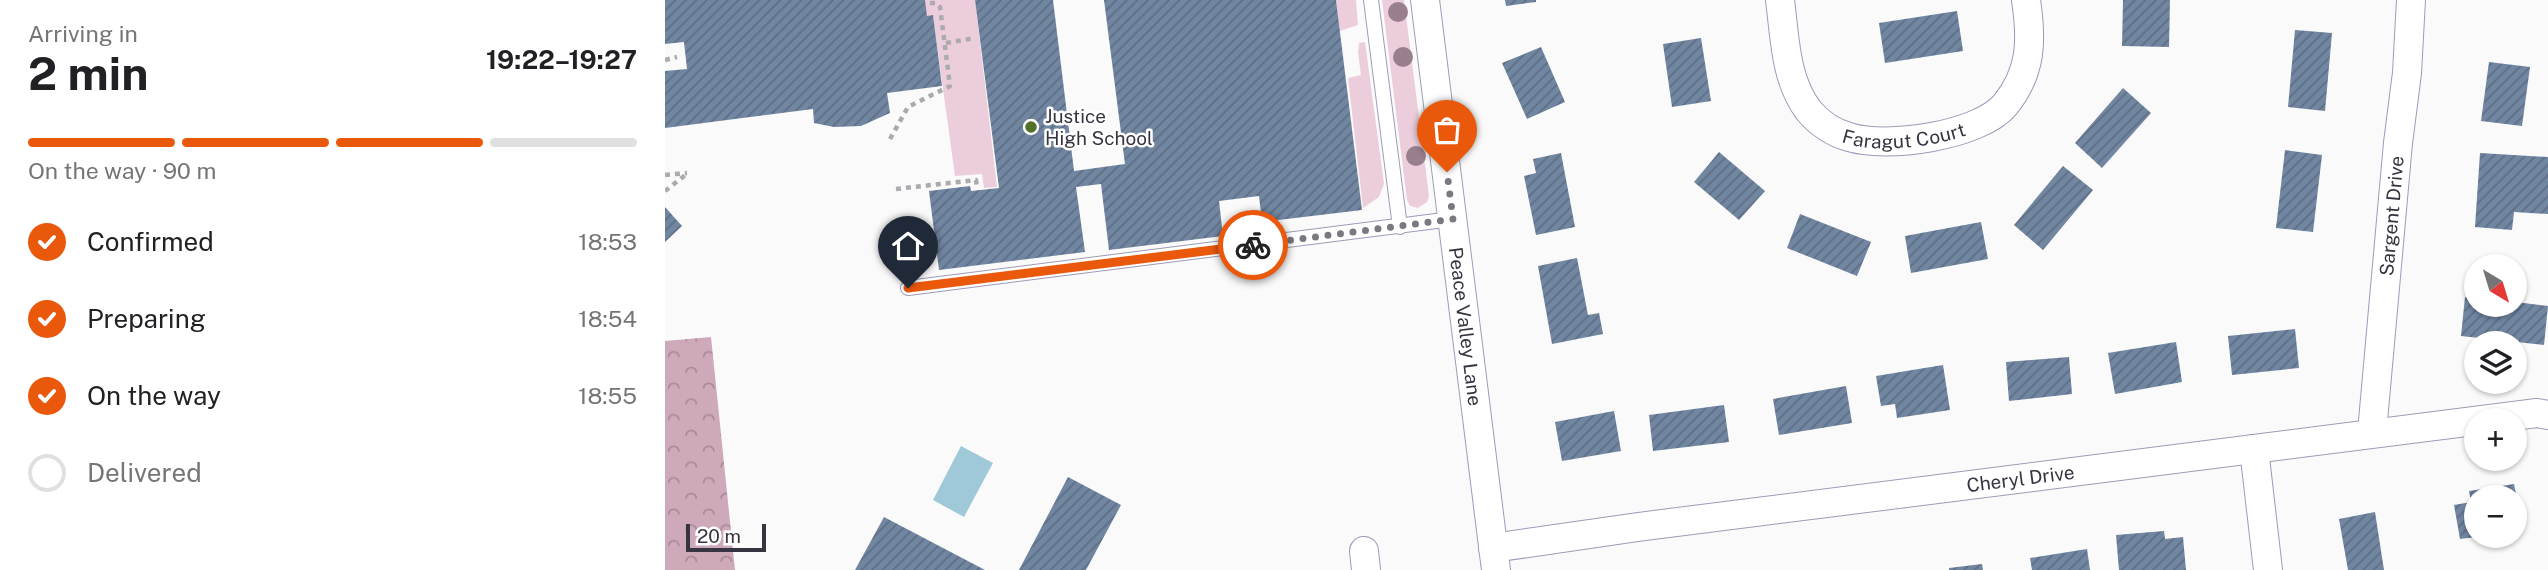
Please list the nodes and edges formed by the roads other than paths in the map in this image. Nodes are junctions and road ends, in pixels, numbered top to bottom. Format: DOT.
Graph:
graph roads {
  1 [pos="1371,0"];
  2 [pos="1425,0"];
  3 [pos="1780,0"];
  4 [pos="2026,0"];
  5 [pos="2411,0"];
  6 [pos="1453,219"];
  7 [pos="1400,227"];
  8 [pos="908,288"];
  9 [pos="2548,415"];
  10 [pos="2372,432"];
  11 [pos="2254,449"];
  12 [pos="1495,559"];
  13 [pos="2268,570"];
  1 -- 7 [label="lane"];
  2 -- 6 [label="street, Peace Valley Lane"];
  3 -- 4 [label="street, Faragut Court"];
  5 -- 10 [label="street, Sargent Drive"];
  6 -- 7 [label="lane"];
  6 -- 12 [label="street, Peace Valley Lane"];
  7 -- 8 [label="lane"];
  9 -- 10 [label="street, Cheryl Drive"];
  10 -- 11 [label="street, Cheryl Drive"];
  11 -- 12 [label="street, Cheryl Drive"];
  11 -- 13 [label="street"];
}
